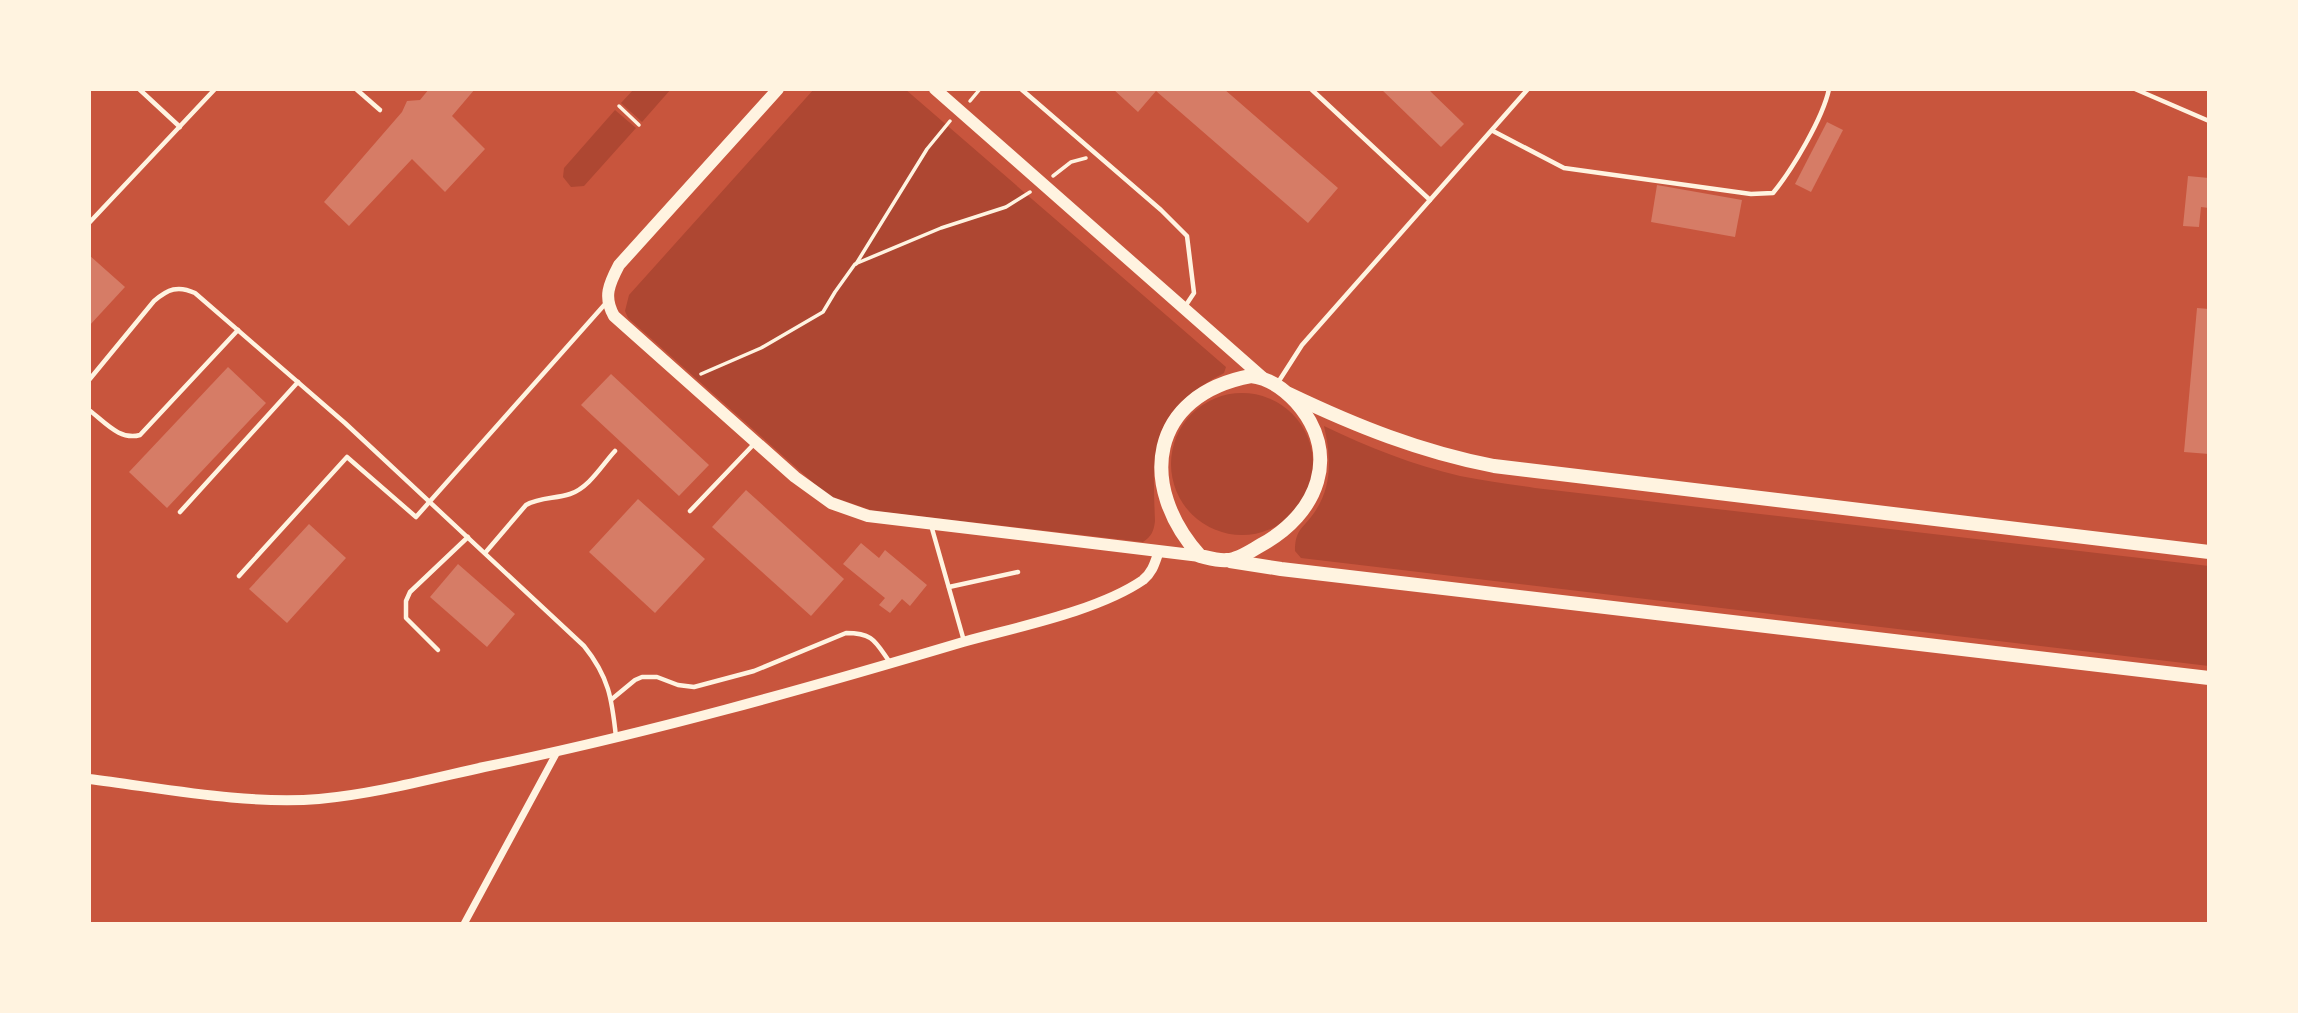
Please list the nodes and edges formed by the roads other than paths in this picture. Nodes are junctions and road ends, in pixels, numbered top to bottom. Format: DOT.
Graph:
graph roads {
  1 [pos="139,89"];
  2 [pos="215,89"];
  3 [pos="356,89"];
  4 [pos="778,89"];
  5 [pos="935,89"];
  6 [pos="1021,89"];
  7 [pos="1311,89"];
  8 [pos="1528,89"];
  9 [pos="1829,89"];
  10 [pos="2135,89"];
  11 [pos="380,110"];
  12 [pos="2209,121"];
  13 [pos="180,127"];
  14 [pos="1493,131"];
  15 [pos="1430,200"];
  16 [pos="90,222"];
  17 [pos="607,303"];
  18 [pos="1183,309"];
  19 [pos="238,330"];
  20 [pos="1262,377"];
  21 [pos="89,380"];
  22 [pos="298,382"];
  23 [pos="1276,385"];
  24 [pos="1289,394"];
  25 [pos="89,410"];
  26 [pos="755,443"];
  27 [pos="615,451"];
  28 [pos="429,502"];
  29 [pos="690,511"];
  30 [pos="180,512"];
  31 [pos="931,525"];
  32 [pos="468,537"];
  33 [pos="1159,551"];
  34 [pos="2209,552"];
  35 [pos="485,553"];
  36 [pos="1200,556"];
  37 [pos="1230,561"];
  38 [pos="1018,572"];
  39 [pos="239,576"];
  40 [pos="949,587"];
  41 [pos="964,642"];
  42 [pos="438,650"];
  43 [pos="892,665"];
  44 [pos="2209,678"];
  45 [pos="612,700"];
  46 [pos="616,737"];
  47 [pos="557,752"];
  48 [pos="89,779"];
  49 [pos="464,924"];
  1 -- 13 [label="lane"];
  2 -- 13 [label="lane"];
  3 -- 11 [label="lane"];
  4 -- 17 [label="main road"];
  5 -- 18 [label="main road"];
  6 -- 18 [label="lane"];
  7 -- 15 [label="lane"];
  8 -- 14 [label="lane"];
  9 -- 14 [label="lane"];
  10 -- 12 [label="lane"];
  13 -- 16 [label="lane"];
  14 -- 15 [label="lane"];
  15 -- 23 [label="lane"];
  17 -- 26 [label="main road"];
  17 -- 28 [label="lane"];
  18 -- 20 [label="main road"];
  19 -- 21 [label="lane"];
  19 -- 22 [label="lane"];
  19 -- 25 [label="lane"];
  20 -- 23 [label="main road"];
  20 -- 36 [label="main road"];
  22 -- 28 [label="lane"];
  22 -- 30 [label="lane"];
  23 -- 24 [label="main road"];
  24 -- 34 [label="main road"];
  24 -- 37 [label="main road"];
  26 -- 29 [label="lane"];
  26 -- 31 [label="main road"];
  27 -- 35 [label="lane"];
  28 -- 32 [label="lane"];
  28 -- 39 [label="lane"];
  31 -- 33 [label="main road"];
  31 -- 40 [label="lane"];
  32 -- 35 [label="lane"];
  32 -- 42 [label="lane"];
  33 -- 36 [label="main road"];
  33 -- 41 [label="street"];
  35 -- 45 [label="lane"];
  36 -- 37 [label="main road"];
  37 -- 44 [label="main road"];
  38 -- 40 [label="lane"];
  40 -- 41 [label="lane"];
  41 -- 43 [label="street"];
  43 -- 45 [label="lane"];
  43 -- 46 [label="street"];
  45 -- 46 [label="lane"];
  46 -- 47 [label="street"];
  47 -- 48 [label="street"];
  47 -- 49 [label="street"];
}
